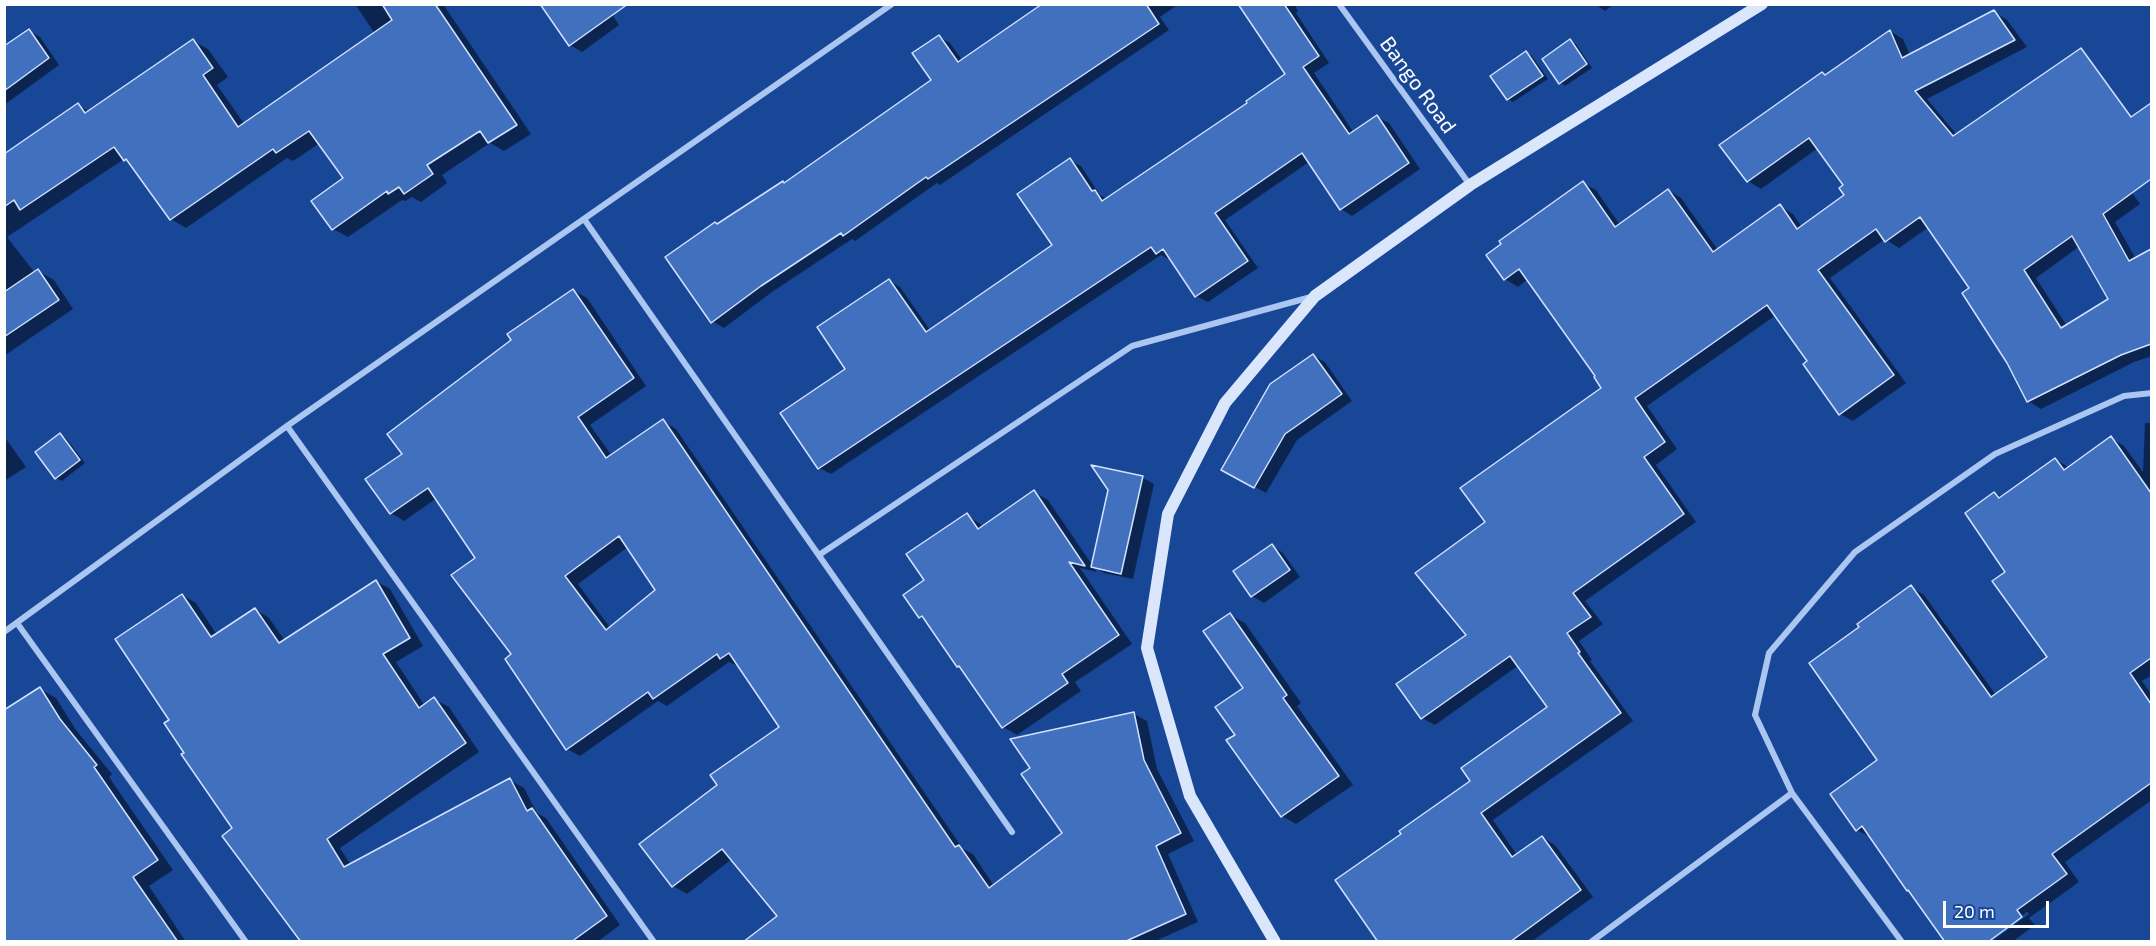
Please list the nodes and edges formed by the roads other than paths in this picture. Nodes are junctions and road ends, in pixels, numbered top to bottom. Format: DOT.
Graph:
graph roads {
  1 [pos="892,4"];
  2 [pos="1339,4"];
  3 [pos="1762,4"];
  4 [pos="1470,185"];
  5 [pos="584,219"];
  6 [pos="1315,296"];
  7 [pos="2151,393"];
  8 [pos="287,426"];
  9 [pos="819,555"];
  10 [pos="17,623"];
  11 [pos="4,632"];
  12 [pos="1792,793"];
  13 [pos="1012,832"];
  14 [pos="246,942"];
  15 [pos="654,942"];
  16 [pos="1275,942"];
  17 [pos="1591,942"];
  18 [pos="1902,942"];
  1 -- 5 [label="street"];
  2 -- 4 [label="street, Bango Road"];
  3 -- 4 [label="street"];
  4 -- 6 [label="street"];
  5 -- 8 [label="street"];
  5 -- 9 [label="street"];
  6 -- 9 [label="street"];
  6 -- 16 [label="street"];
  7 -- 12 [label="street"];
  8 -- 10 [label="street"];
  8 -- 15 [label="street"];
  9 -- 13 [label="street"];
  10 -- 11 [label="street"];
  10 -- 14 [label="street"];
  12 -- 17 [label="street"];
  12 -- 18 [label="street"];
}
